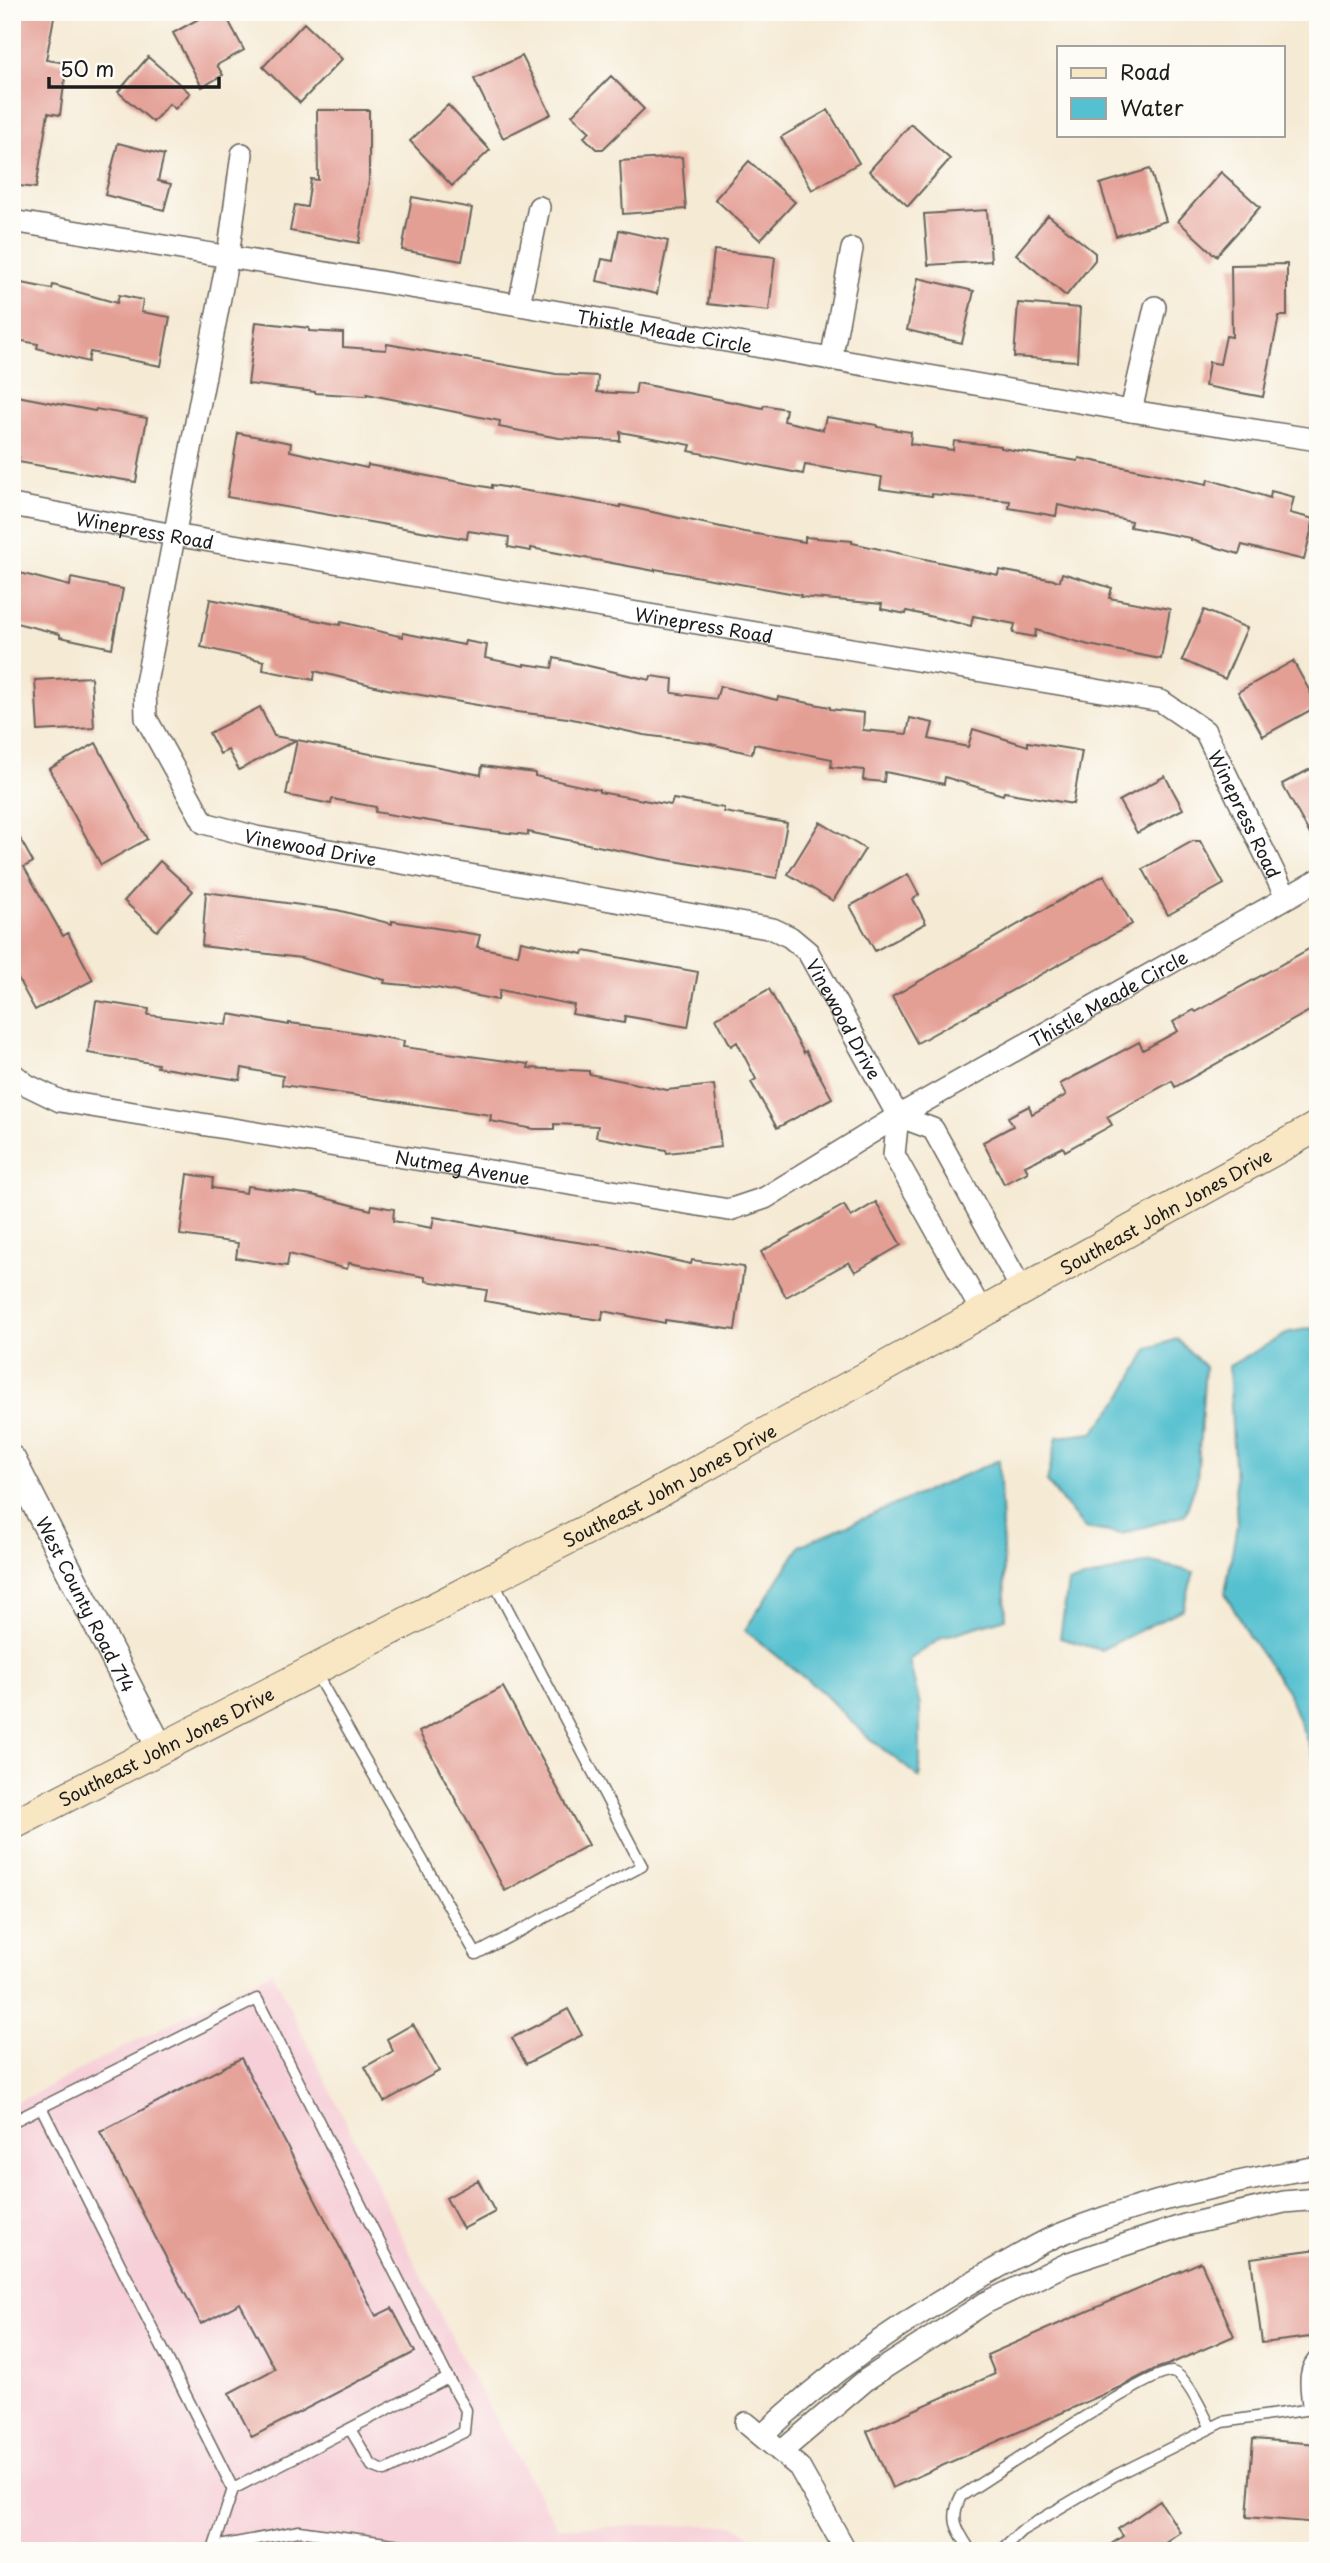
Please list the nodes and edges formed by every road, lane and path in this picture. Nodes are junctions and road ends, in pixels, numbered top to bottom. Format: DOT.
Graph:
graph roads {
  1 [pos="242,154"];
  2 [pos="539,207"];
  3 [pos="12,221"];
  4 [pos="852,249"];
  5 [pos="228,256"];
  6 [pos="519,305"];
  7 [pos="1155,307"];
  8 [pos="831,360"];
  9 [pos="1131,411"];
  10 [pos="1318,440"];
  11 [pos="12,505"];
  12 [pos="174,535"];
  13 [pos="1318,880"];
  14 [pos="1286,897"];
  15 [pos="12,1073"];
  16 [pos="898,1116"];
  17 [pos="1318,1126"];
  18 [pos="1023,1290"];
  19 [pos="982,1312"];
  20 [pos="12,1459"];
  21 [pos="492,1578"];
  22 [pos="313,1669"];
  23 [pos="160,1748"];
  24 [pos="12,1825"];
  25 [pos="41,2107"];
  26 [pos="12,2122"];
  27 [pos="1318,2167"];
  28 [pos="1318,2199"];
  29 [pos="1318,2354"];
  30 [pos="448,2378"];
  31 [pos="1313,2409"];
  32 [pos="1211,2428"];
  33 [pos="350,2429"];
  34 [pos="781,2452"];
  35 [pos="233,2489"];
  36 [pos="214,2549"];
  37 [pos="444,2551"];
  38 [pos="846,2551"];
  39 [pos="971,2551"];
  40 [pos="1000,2551"];
  1 -- 5 [label="street, Vinewood Drive"];
  2 -- 6 [label="street"];
  3 -- 5 [label="street, Thistle Meade Circle"];
  4 -- 8 [label="street"];
  5 -- 6 [label="street, Thistle Meade Circle"];
  5 -- 12 [label="street, Vinewood Drive"];
  6 -- 8 [label="street, Thistle Meade Circle"];
  7 -- 9 [label="street"];
  8 -- 9 [label="street, Thistle Meade Circle"];
  9 -- 10 [label="street, Thistle Meade Circle"];
  11 -- 12 [label="street, Winepress Road"];
  12 -- 14 [label="street, Winepress Road"];
  12 -- 16 [label="street, Vinewood Drive"];
  13 -- 14 [label="street, Thistle Meade Circle"];
  14 -- 16 [label="street, Thistle Meade Circle"];
  15 -- 16 [label="street, Nutmeg Avenue"];
  16 -- 18 [label="street"];
  16 -- 19 [label="street"];
  17 -- 18 [label="main road, Southeast John Jones Drive"];
  18 -- 19 [label="main road, Southeast John Jones Drive"];
  19 -- 21 [label="main road, Southeast John Jones Drive"];
  20 -- 23 [label="street, West County Road 714"];
  21 -- 22 [label="main road, Southeast John Jones Drive"];
  21 -- 22 [label="lane"];
  22 -- 23 [label="main road, Southeast John Jones Drive"];
  23 -- 24 [label="main road, Southeast John Jones Drive"];
  25 -- 26 [label="lane"];
  25 -- 30 [label="lane"];
  25 -- 35 [label="lane"];
  27 -- 34 [label="street"];
  28 -- 34 [label="street"];
  29 -- 31 [label="lane"];
  30 -- 33 [label="lane"];
  30 -- 33 [label="lane"];
  31 -- 32 [label="lane"];
  32 -- 39 [label="lane"];
  32 -- 40 [label="lane"];
  33 -- 35 [label="lane"];
  34 -- 38 [label="street"];
  35 -- 36 [label="lane"];
  36 -- 37 [label="lane"];
}
